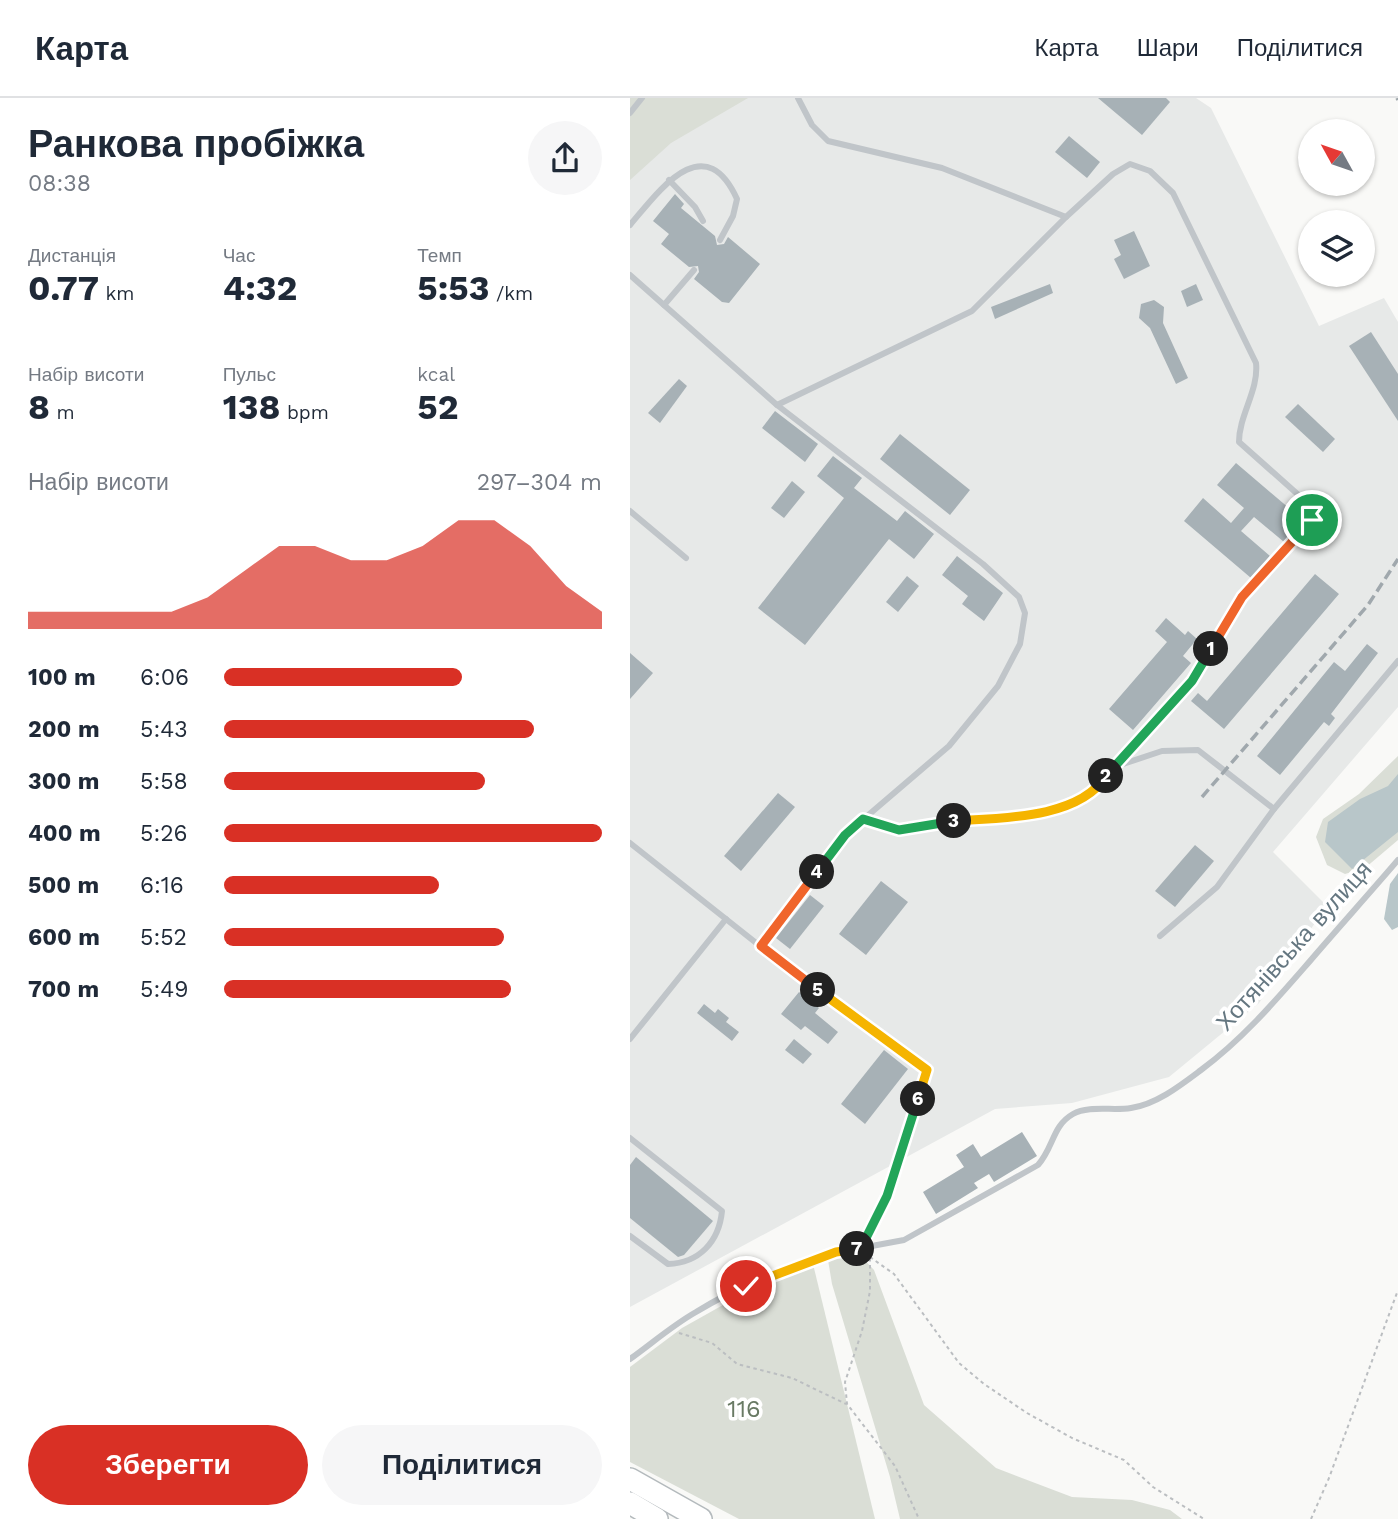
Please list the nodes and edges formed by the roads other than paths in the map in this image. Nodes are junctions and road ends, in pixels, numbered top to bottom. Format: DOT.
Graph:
graph roads {
  1 [pos="642,98"];
  2 [pos="798,98"];
  3 [pos="630,113"];
  4 [pos="669,180"];
  5 [pos="1066,217"];
  6 [pos="703,220"];
  7 [pos="630,225"];
  8 [pos="720,240"];
  9 [pos="694,270"];
  10 [pos="630,275"];
  11 [pos="664,305"];
  12 [pos="777,405"];
  13 [pos="630,511"];
  14 [pos="687,558"];
  15 [pos="1398,661"];
  16 [pos="1112,767"];
  17 [pos="1274,809"];
  18 [pos="863,819"];
  19 [pos="630,844"];
  20 [pos="1398,860"];
  21 [pos="726,919"];
  22 [pos="1160,936"];
  23 [pos="761,946"];
  24 [pos="630,1039"];
  25 [pos="630,1138"];
  26 [pos="630,1236"];
  27 [pos="861,1248"];
  28 [pos="630,1359"];
  29 [pos="630,1479"];
  30 [pos="630,1503"];
  31 [pos="657,1519"];
  32 [pos="701,1519"];
  1 -- 3 [label="lane"];
  2 -- 5 [label="lane"];
  4 -- 6 [label="lane"];
  4 -- 7 [label="lane"];
  4 -- 8 [label="lane"];
  5 -- 12 [label="lane"];
  5 -- 16 [label="lane"];
  9 -- 11 [label="lane"];
  10 -- 11 [label="lane"];
  11 -- 12 [label="lane"];
  12 -- 18 [label="lane"];
  13 -- 14 [label="lane"];
  15 -- 17 [label="lane"];
  16 -- 17 [label="lane"];
  16 -- 18 [label="lane"];
  17 -- 22 [label="lane"];
  18 -- 23 [label="lane"];
  19 -- 21 [label="lane"];
  20 -- 27 [label="lane, Хотянівська вулиця"];
  21 -- 23 [label="lane"];
  21 -- 24 [label="lane"];
  23 -- 27 [label="lane"];
  25 -- 26 [label="lane"];
  27 -- 28 [label="lane, Хотянівська вулиця"];
  29 -- 32 [label="main road"];
  30 -- 31 [label="main road"];
}
